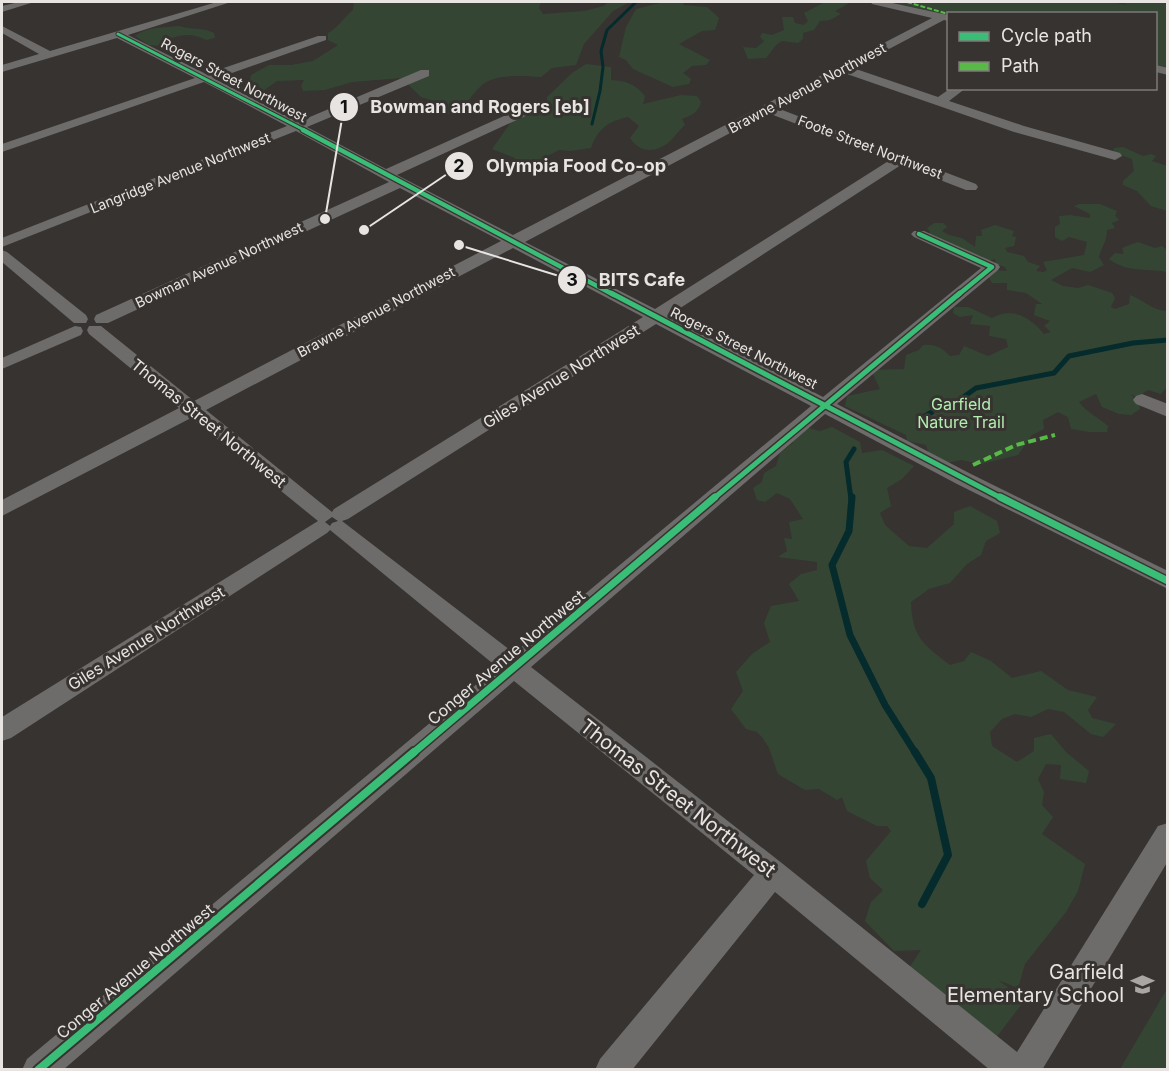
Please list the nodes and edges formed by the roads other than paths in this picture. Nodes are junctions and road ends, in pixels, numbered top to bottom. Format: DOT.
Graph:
graph roads {
  1 [pos="29,2"];
  2 [pos="226,2"];
  3 [pos="876,2"];
  4 [pos="2,9"];
  5 [pos="945,17"];
  6 [pos="2,29"];
  7 [pos="118,34"];
  8 [pos="322,38"];
  9 [pos="48,55"];
  10 [pos="2,69"];
  11 [pos="843,69"];
  12 [pos="425,73"];
  13 [pos="205,78"];
  14 [pos="957,90"];
  15 [pos="939,102"];
  16 [pos="768,109"];
  17 [pos="528,110"];
  18 [pos="296,127"];
  19 [pos="2,148"];
  20 [pos="1115,156"];
  21 [pos="901,159"];
  22 [pos="387,174"];
  23 [pos="401,182"];
  24 [pos="971,187"];
  25 [pos="919,234"];
  26 [pos="511,241"];
  27 [pos="2,243"];
  28 [pos="2,255"];
  29 [pos="656,316"];
  30 [pos="88,325"];
  31 [pos="2,364"];
  32 [pos="1142,400"];
  33 [pos="825,404"];
  34 [pos="191,409"];
  35 [pos="1167,411"];
  36 [pos="2,509"];
  37 [pos="331,521"];
  38 [pos="1167,581"];
  39 [pos="513,669"];
  40 [pos="2,730"];
  41 [pos="1167,835"];
  42 [pos="773,873"];
  43 [pos="38,1070"];
  44 [pos="611,1070"];
  45 [pos="1015,1070"];
  46 [pos="1024,1070"];
  1 -- 4 [label="street"];
  2 -- 7 [label="street"];
  3 -- 5 [label="street"];
  5 -- 11 [label="street, Brawne Avenue Northwest"];
  6 -- 9 [label="street"];
  7 -- 9 [label="street"];
  7 -- 13 [label="street, Rogers Street Northwest"];
  8 -- 13 [label="street"];
  9 -- 10 [label="street"];
  11 -- 15 [label="street"];
  11 -- 16 [label="street, Brawne Avenue Northwest"];
  12 -- 18 [label="street, Langridge Avenue Northwest"];
  13 -- 18 [label="street, Rogers Street Northwest"];
  13 -- 19 [label="street"];
  14 -- 15 [label="street"];
  15 -- 20 [label="street"];
  16 -- 21 [label="street, Foote Street Northwest"];
  16 -- 26 [label="street, Brawne Avenue Northwest"];
  17 -- 22 [label="street"];
  18 -- 22 [label="street, Rogers Street Northwest"];
  18 -- 27 [label="street, Langridge Avenue Northwest"];
  21 -- 24 [label="street, Foote Street Northwest"];
  21 -- 29 [label="street, Giles Avenue Northwest"];
  22 -- 23 [label="street, Rogers Street Northwest"];
  23 -- 26 [label="street, Rogers Street Northwest"];
  23 -- 30 [label="street, Bowman Avenue Northwest"];
  25 -- 33 [label="street, Conger Avenue Northwest"];
  26 -- 29 [label="street, Rogers Street Northwest"];
  26 -- 34 [label="street, Brawne Avenue Northwest"];
  28 -- 30 [label="street, Thomas Street Northwest"];
  29 -- 33 [label="street, Rogers Street Northwest"];
  29 -- 37 [label="street, Giles Avenue Northwest"];
  30 -- 31 [label="street, Bowman Avenue Northwest"];
  30 -- 34 [label="street, Thomas Street Northwest"];
  32 -- 35 [label="street"];
  33 -- 38 [label="street, Rogers Street Northwest"];
  33 -- 39 [label="street, Conger Avenue Northwest"];
  34 -- 36 [label="street, Brawne Avenue Northwest"];
  34 -- 37 [label="street, Thomas Street Northwest"];
  37 -- 39 [label="street, Thomas Street Northwest"];
  37 -- 40 [label="street, Giles Avenue Northwest"];
  39 -- 42 [label="street, Thomas Street Northwest"];
  39 -- 43 [label="street, Conger Avenue Northwest"];
  41 -- 46 [label="street"];
  42 -- 44 [label="street"];
  42 -- 45 [label="street, Thomas Street Northwest"];
}
